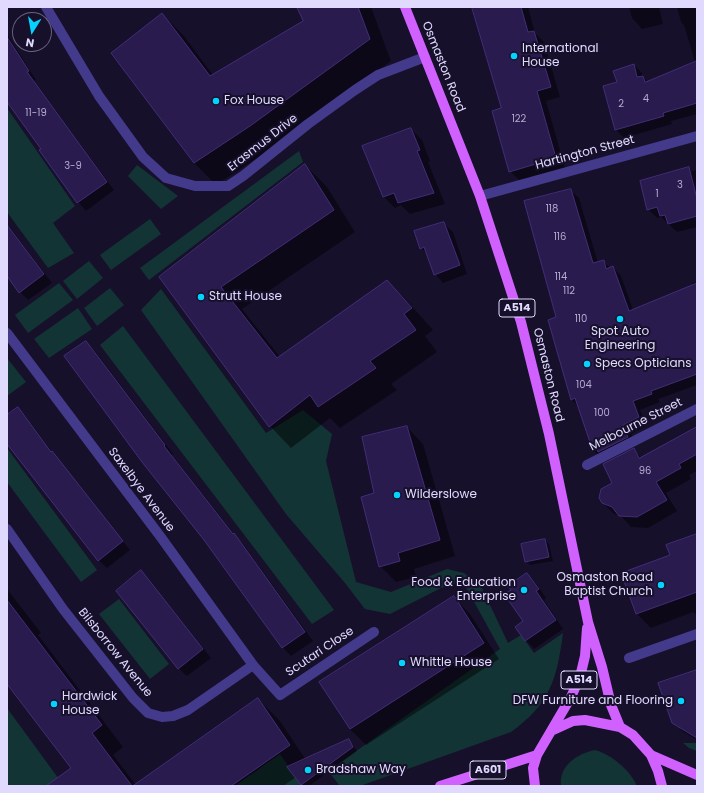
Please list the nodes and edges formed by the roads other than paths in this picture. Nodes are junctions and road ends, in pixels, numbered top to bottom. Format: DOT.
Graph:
graph roads {
  1 [pos="46,7"];
  2 [pos="405,7"];
  3 [pos="425,57"];
  4 [pos="697,136"];
  5 [pos="480,196"];
  6 [pos="7,334"];
  7 [pos="697,409"];
  8 [pos="587,464"];
  9 [pos="7,529"];
  10 [pos="588,622"];
  11 [pos="374,632"];
  12 [pos="697,634"];
  13 [pos="629,658"];
  14 [pos="252,665"];
  15 [pos="280,694"];
  16 [pos="620,727"];
  17 [pos="550,731"];
  18 [pos="536,755"];
  19 [pos="651,755"];
  20 [pos="697,775"];
  21 [pos="440,786"];
  22 [pos="534,786"];
  23 [pos="662,786"];
  1 -- 3 [label="street, Erasmus Drive"];
  2 -- 3 [label="main road, Osmaston Road / A514"];
  3 -- 5 [label="main road, Osmaston Road / A514"];
  4 -- 5 [label="street, Hartington Street"];
  5 -- 10 [label="main road, Osmaston Road / A514"];
  6 -- 14 [label="street, Saxelbye Avenue"];
  7 -- 8 [label="street, Melbourne Street"];
  9 -- 14 [label="street, Bilsborrow Avenue"];
  10 -- 16 [label="main road, Osmaston Road / A514"];
  10 -- 17 [label="main road, Osmaston Road / A514"];
  11 -- 15 [label="street, Scutari Close"];
  12 -- 13 [label="street"];
  14 -- 15 [label="street, Saxelbye Avenue"];
  16 -- 17 [label="main road"];
  16 -- 19 [label="main road"];
  17 -- 18 [label="main road, Osmaston Road"];
  18 -- 21 [label="main road, A601"];
  18 -- 22 [label="main road"];
  19 -- 20 [label="main road"];
  19 -- 23 [label="main road"];
}
